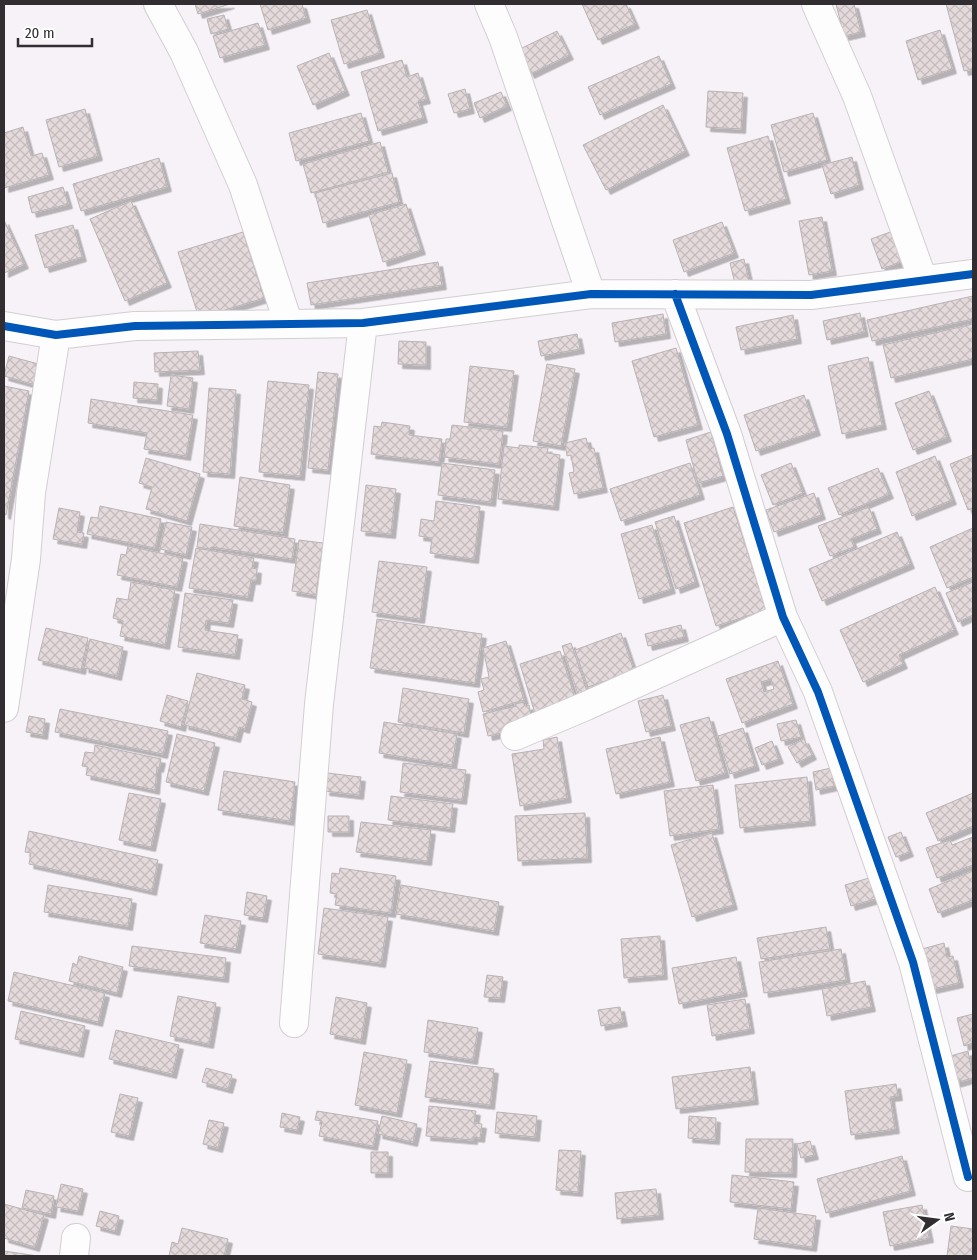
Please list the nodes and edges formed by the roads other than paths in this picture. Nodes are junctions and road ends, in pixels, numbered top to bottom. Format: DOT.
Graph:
graph roads {
  1 [pos="158,4"];
  2 [pos="488,4"];
  3 [pos="816,4"];
  4 [pos="973,274"];
  5 [pos="923,280"];
  6 [pos="591,294"];
  7 [pos="676,294"];
  8 [pos="288,322"];
  9 [pos="363,323"];
  10 [pos="4,326"];
  11 [pos="56,335"];
  12 [pos="783,617"];
  13 [pos="4,708"];
  14 [pos="515,736"];
  15 [pos="294,1023"];
  16 [pos="968,1177"];
  1 -- 8 [label="street"];
  2 -- 6 [label="street"];
  3 -- 5 [label="street"];
  4 -- 5 [label="street"];
  5 -- 7 [label="street"];
  6 -- 7 [label="street"];
  6 -- 9 [label="street"];
  7 -- 12 [label="street"];
  8 -- 9 [label="street"];
  8 -- 11 [label="street"];
  9 -- 15 [label="street"];
  10 -- 11 [label="street"];
  11 -- 13 [label="street"];
  12 -- 14 [label="street"];
  12 -- 16 [label="street"];
}
